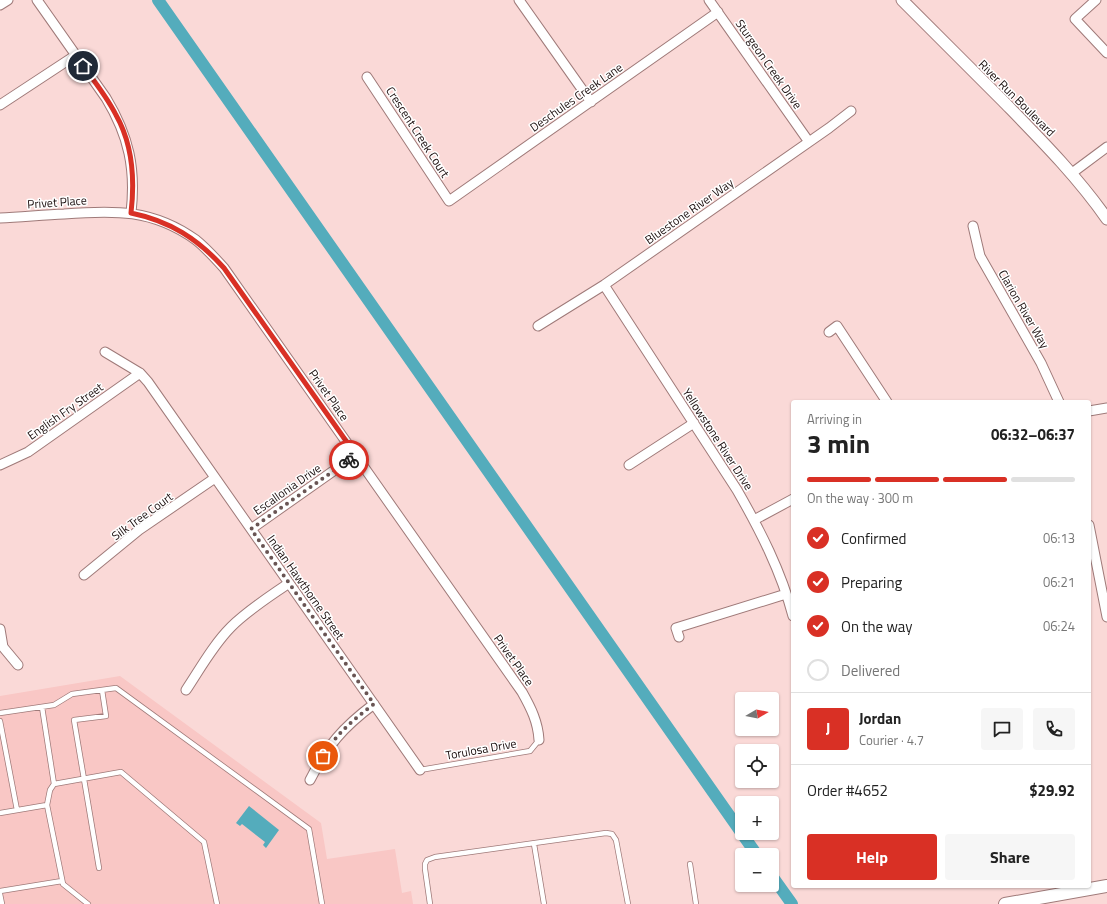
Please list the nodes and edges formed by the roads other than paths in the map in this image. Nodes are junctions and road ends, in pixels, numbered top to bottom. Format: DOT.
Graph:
graph roads {
  1 [pos="8,0"];
  2 [pos="37,0"];
  3 [pos="519,0"];
  4 [pos="709,0"];
  5 [pos="902,0"];
  6 [pos="1096,0"];
  7 [pos="0,5"];
  8 [pos="718,12"];
  9 [pos="1107,53"];
  10 [pos="76,55"];
  11 [pos="367,77"];
  12 [pos="591,102"];
  13 [pos="0,105"];
  14 [pos="851,111"];
  15 [pos="808,142"];
  16 [pos="1107,147"];
  17 [pos="1072,173"];
  18 [pos="448,201"];
  19 [pos="131,213"];
  20 [pos="0,218"];
  21 [pos="1107,219"];
  22 [pos="973,226"];
  23 [pos="604,285"];
  24 [pos="538,326"];
  25 [pos="829,332"];
  26 [pos="105,352"];
  27 [pos="140,373"];
  28 [pos="886,400"];
  29 [pos="1058,400"];
  30 [pos="1107,408"];
  31 [pos="1091,411"];
  32 [pos="694,423"];
  33 [pos="356,455"];
  34 [pos="0,465"];
  35 [pos="629,465"];
  36 [pos="215,478"];
  37 [pos="791,500"];
  38 [pos="754,520"];
  39 [pos="251,529"];
  40 [pos="1091,540"];
  41 [pos="84,575"];
  42 [pos="289,583"];
  43 [pos="786,594"];
  44 [pos="791,610"];
  45 [pos="1107,617"];
  46 [pos="0,629"];
  47 [pos="679,638"];
  48 [pos="18,665"];
  49 [pos="102,690"];
  50 [pos="186,690"];
  51 [pos="374,704"];
  52 [pos="42,707"];
  53 [pos="0,713"];
  54 [pos="0,722"];
  55 [pos="539,740"];
  56 [pos="420,770"];
  57 [pos="84,779"];
  58 [pos="310,780"];
  59 [pos="54,784"];
  60 [pos="47,805"];
  61 [pos="17,810"];
  62 [pos="0,813"];
  63 [pos="534,844"];
  64 [pos="690,864"];
  65 [pos="99,868"];
  66 [pos="62,881"];
  67 [pos="1107,886"];
  68 [pos="0,891"];
  69 [pos="0,894"];
  70 [pos="2,904"];
  71 [pos="88,904"];
  72 [pos="217,904"];
  73 [pos="322,904"];
  74 [pos="430,904"];
  75 [pos="544,904"];
  76 [pos="628,904"];
  77 [pos="696,904"];
  78 [pos="1005,904"];
  1 -- 7 [label="street"];
  2 -- 10 [label="street"];
  3 -- 12 [label="street"];
  4 -- 8 [label="street, Sturgeon Creek Drive"];
  5 -- 17 [label="street, River Run Boulevard"];
  6 -- 9 [label="street"];
  8 -- 12 [label="street, Deschules Creek Lane"];
  8 -- 15 [label="street, Sturgeon Creek Drive"];
  10 -- 13 [label="street"];
  10 -- 19 [label="street"];
  11 -- 18 [label="street, Crescent Creek Court"];
  12 -- 18 [label="street, Deschules Creek Lane"];
  14 -- 15 [label="street, Bluestone River Way"];
  15 -- 23 [label="street, Bluestone River Way"];
  16 -- 17 [label="street"];
  17 -- 21 [label="street, River Run Boulevard"];
  19 -- 20 [label="street, Privet Place"];
  19 -- 33 [label="street, Privet Place"];
  22 -- 29 [label="street, Clarion River Way"];
  23 -- 24 [label="street, Bluestone River Way"];
  23 -- 32 [label="street, Yellowstone River Drive"];
  25 -- 28 [label="street"];
  26 -- 27 [label="street, Indian Hawthorne Street"];
  27 -- 34 [label="street, English Fry Street"];
  27 -- 36 [label="street, Indian Hawthorne Street"];
  30 -- 31 [label="street"];
  32 -- 35 [label="street"];
  32 -- 38 [label="street, Yellowstone River Drive"];
  33 -- 39 [label="street, Escallonia Drive"];
  33 -- 55 [label="street, Privet Place"];
  36 -- 39 [label="street, Indian Hawthorne Street"];
  36 -- 41 [label="street, Silk Tree Court"];
  37 -- 38 [label="street"];
  38 -- 43 [label="street, Yellowstone River Drive"];
  39 -- 42 [label="street, Indian Hawthorne Street"];
  40 -- 45 [label="street"];
  42 -- 50 [label="street"];
  42 -- 51 [label="street, Indian Hawthorne Street"];
  43 -- 44 [label="street, Yellowstone River Drive"];
  43 -- 47 [label="street"];
  46 -- 48 [label="street"];
  49 -- 52 [label="lane"];
  49 -- 57 [label="lane"];
  49 -- 73 [label="lane"];
  51 -- 56 [label="street, Indian Hawthorne Street"];
  51 -- 58 [label="street"];
  52 -- 53 [label="lane"];
  52 -- 59 [label="lane"];
  54 -- 61 [label="lane"];
  55 -- 56 [label="lane, Torulosa Drive"];
  57 -- 59 [label="lane"];
  57 -- 65 [label="lane"];
  57 -- 72 [label="lane"];
  59 -- 60 [label="lane"];
  60 -- 61 [label="lane"];
  60 -- 66 [label="lane"];
  61 -- 62 [label="lane"];
  63 -- 74 [label="lane"];
  63 -- 75 [label="lane"];
  63 -- 76 [label="lane"];
  64 -- 77 [label="lane"];
  66 -- 68 [label="lane"];
  66 -- 71 [label="lane"];
  67 -- 78 [label="main road"];
  69 -- 70 [label="lane"];
}
